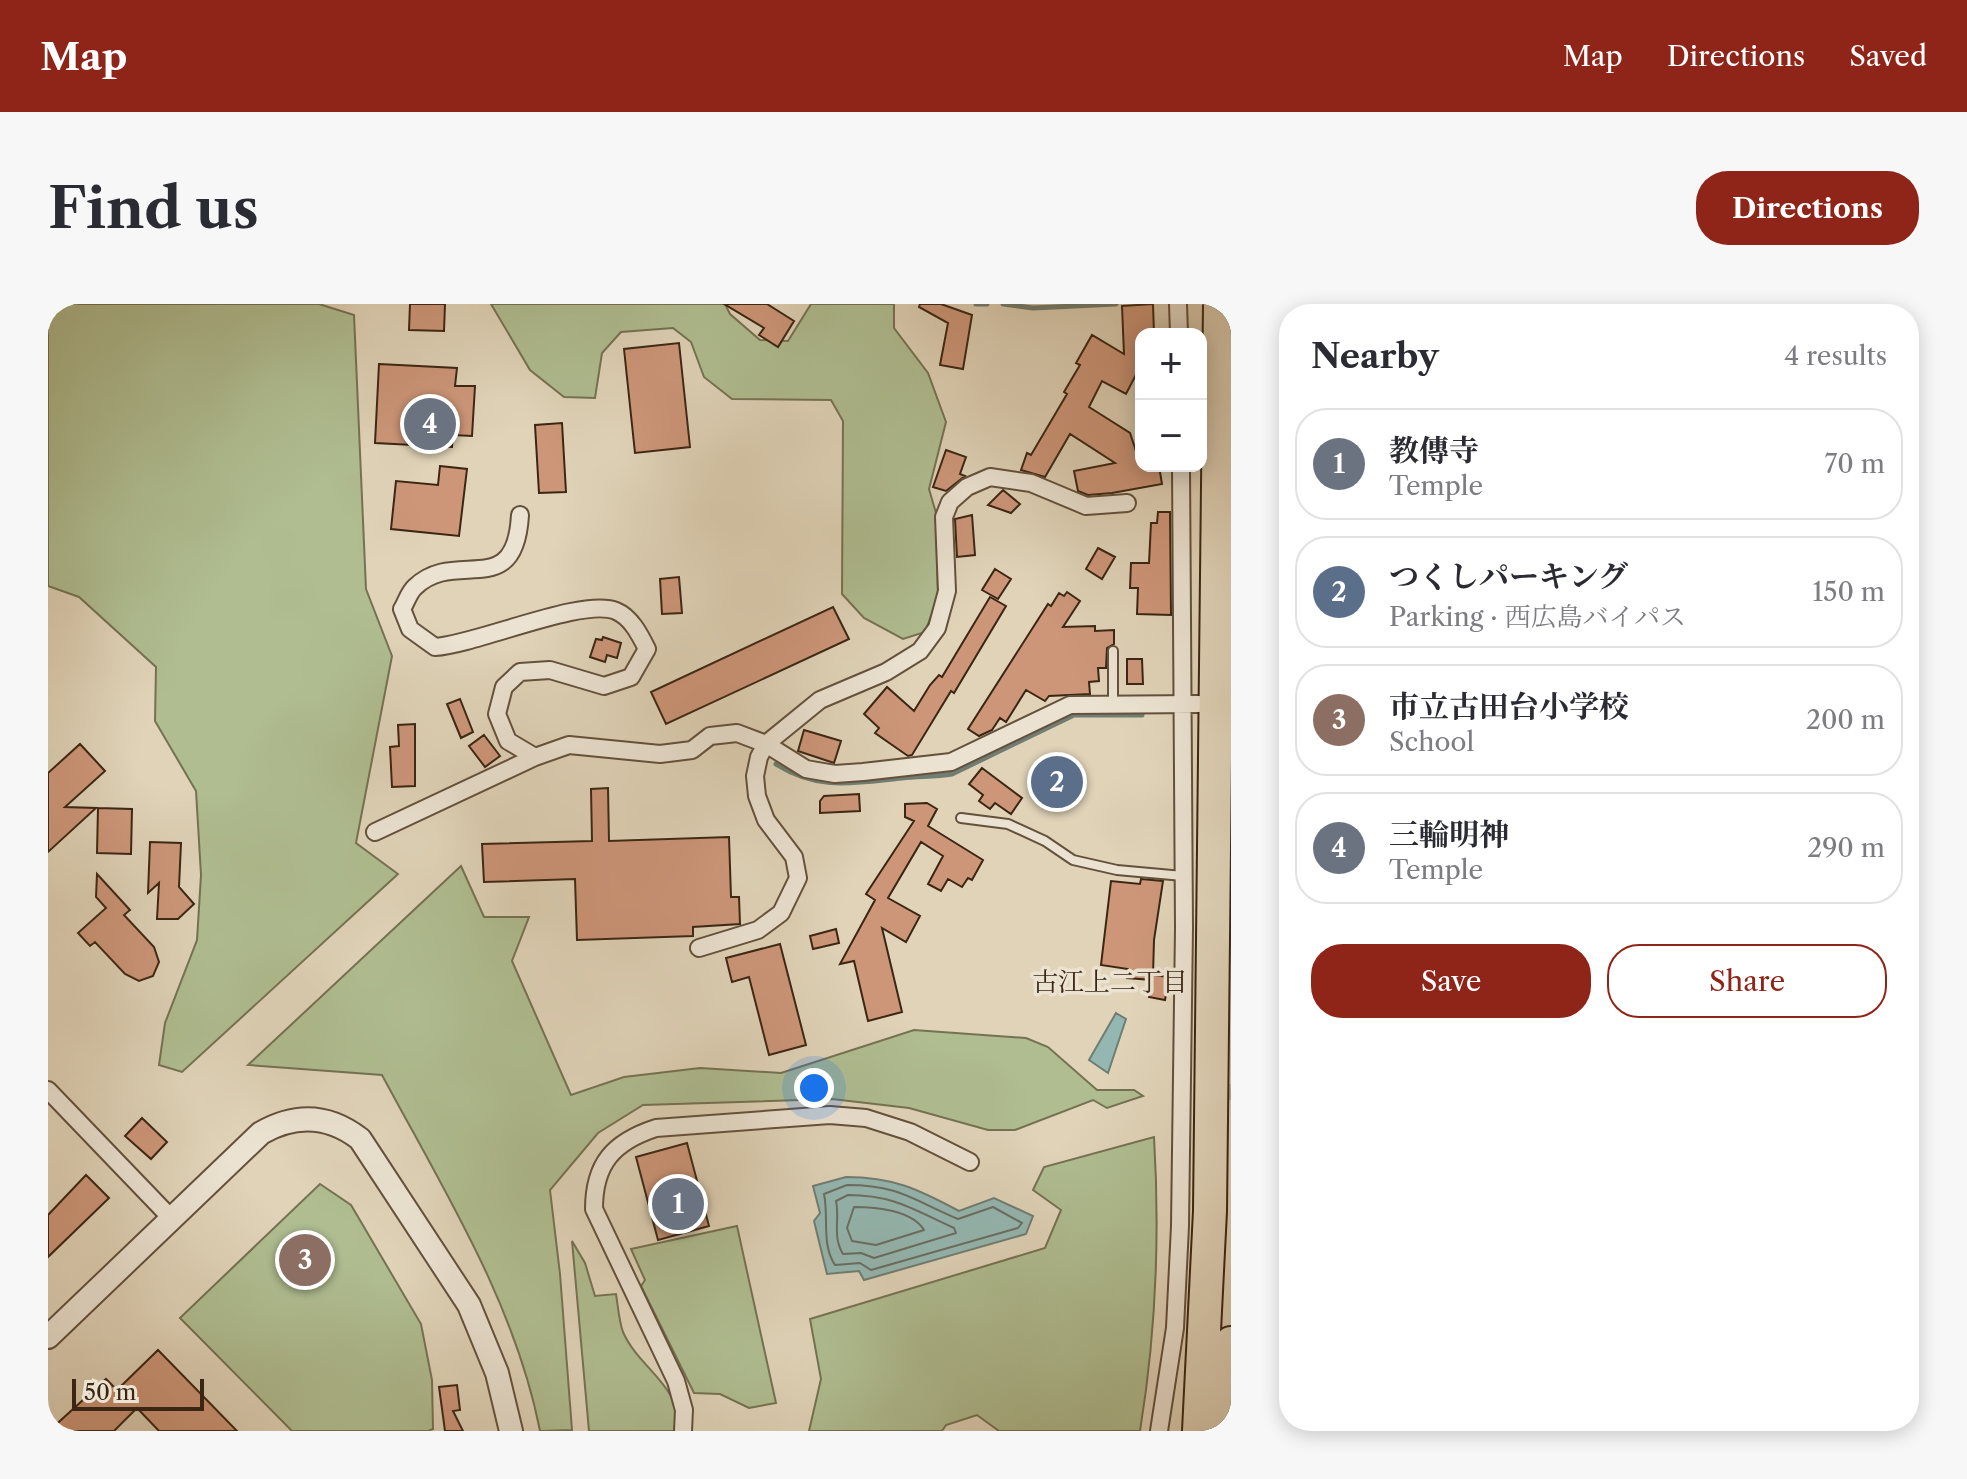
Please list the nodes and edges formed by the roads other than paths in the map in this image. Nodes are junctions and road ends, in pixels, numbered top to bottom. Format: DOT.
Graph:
graph roads {
  1 [pos="1178,304"];
  2 [pos="1220,304"];
  3 [pos="1179,328"];
  4 [pos="1181,472"];
  5 [pos="1127,503"];
  6 [pos="520,515"];
  7 [pos="1113,651"];
  8 [pos="1113,703"];
  9 [pos="1180,704"];
  10 [pos="1199,704"];
  11 [pos="766,744"];
  12 [pos="535,757"];
  13 [pos="961,818"];
  14 [pos="375,832"];
  15 [pos="1183,876"];
  16 [pos="699,948"];
  17 [pos="48,1090"];
  18 [pos="970,1162"];
  19 [pos="170,1217"];
  20 [pos="48,1337"];
  21 [pos="1231,1343"];
  22 [pos="511,1431"];
  23 [pos="683,1431"];
  24 [pos="1159,1431"];
  25 [pos="1199,1431"];
  26 [pos="1227,1431"];
  1 -- 3 [label="street"];
  2 -- 25 [label="highway"];
  4 -- 9 [label="street"];
  5 -- 11 [label="street"];
  6 -- 12 [label="street"];
  7 -- 8 [label="lane"];
  8 -- 9 [label="street"];
  8 -- 11 [label="street"];
  9 -- 10 [label="street"];
  9 -- 15 [label="street"];
  11 -- 12 [label="street"];
  11 -- 16 [label="street"];
  12 -- 14 [label="street"];
  13 -- 15 [label="lane"];
  15 -- 24 [label="street"];
  17 -- 19 [label="street"];
  18 -- 23 [label="street"];
  19 -- 20 [label="street"];
  19 -- 22 [label="street"];
  21 -- 26 [label="highway"];
}
